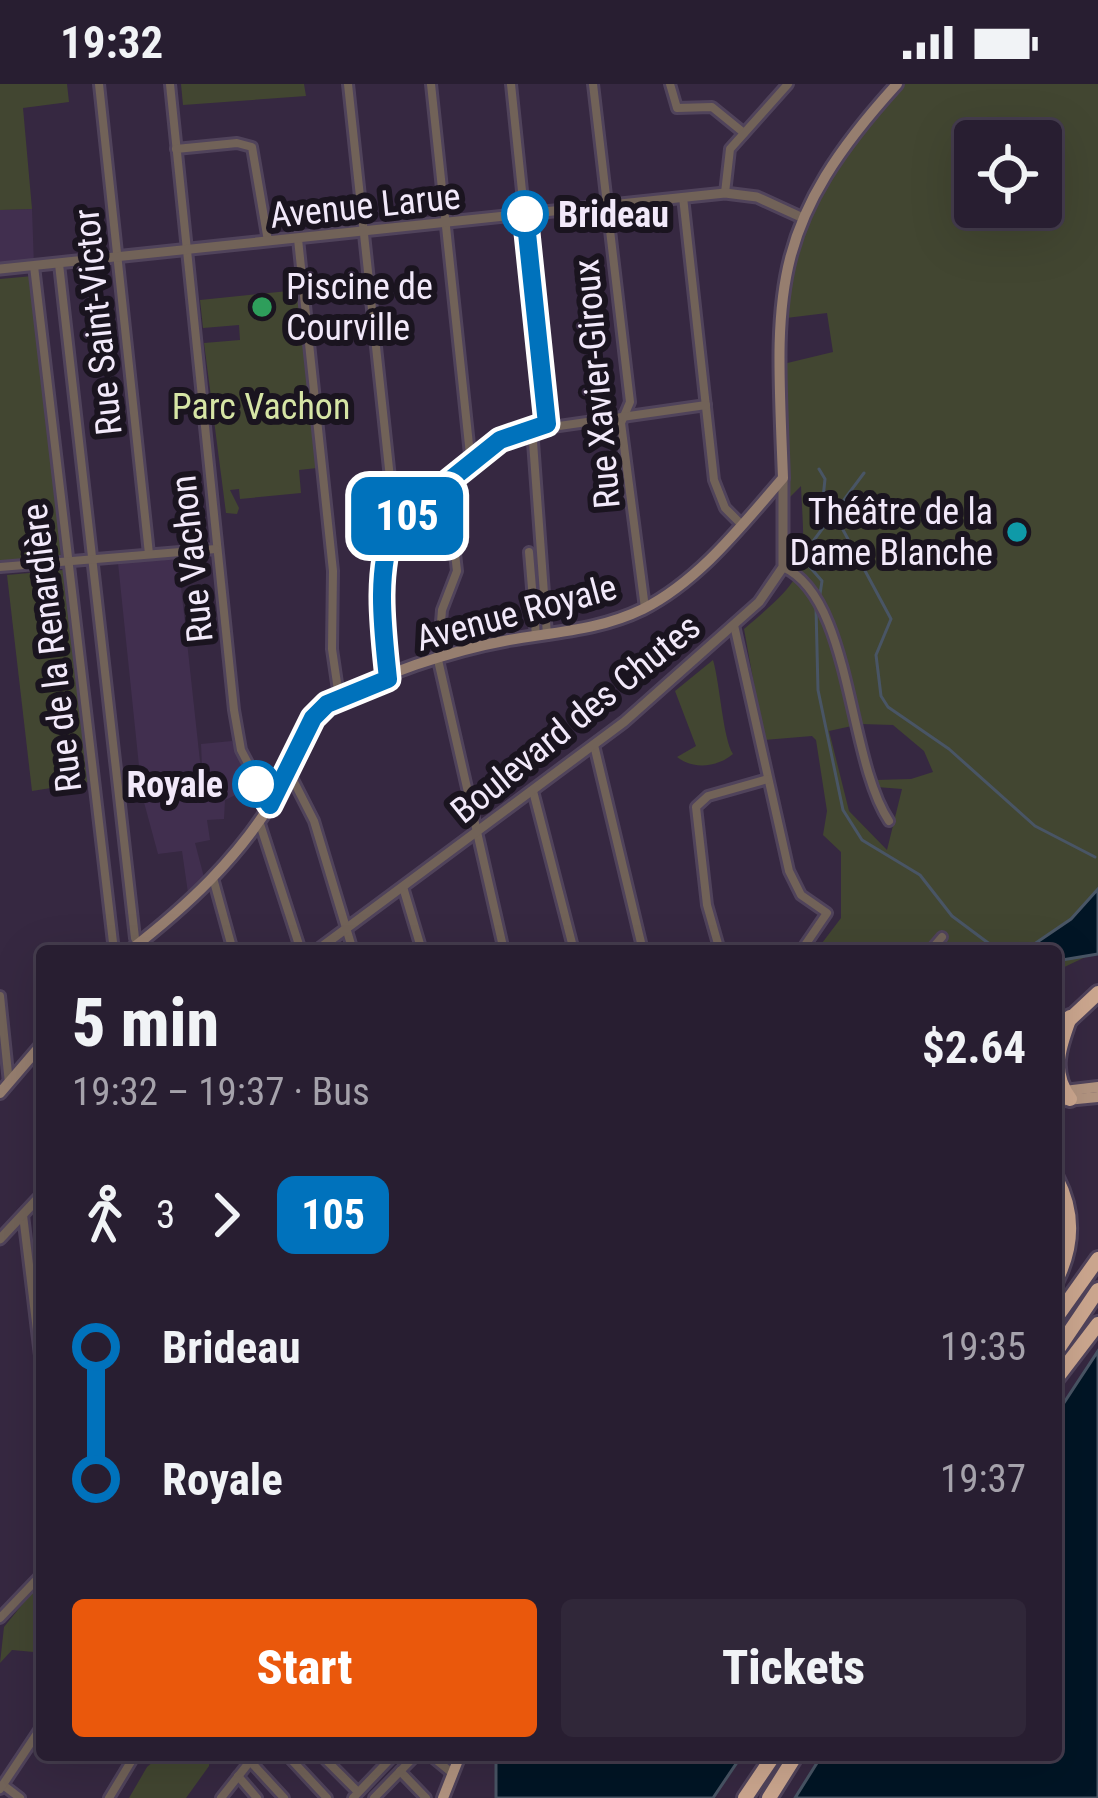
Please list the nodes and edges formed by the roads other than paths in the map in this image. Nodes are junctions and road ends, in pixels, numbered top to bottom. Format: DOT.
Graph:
graph roads {
  1 [pos="100,84"];
  2 [pos="170,84"];
  3 [pos="348,84"];
  4 [pos="430,84"];
  5 [pos="511,84"];
  6 [pos="593,84"];
  7 [pos="670,84"];
  8 [pos="788,84"];
  9 [pos="897,84"];
  10 [pos="744,133"];
  11 [pos="176,149"];
  12 [pos="725,193"];
  13 [pos="683,197"];
  14 [pos="607,206"];
  15 [pos="525,214"];
  16 [pos="803,218"];
  17 [pos="444,224"];
  18 [pos="364,232"];
  19 [pos="298,239"];
  20 [pos="268,242"];
  21 [pos="187,251"];
  22 [pos="118,258"];
  23 [pos="58,264"];
  24 [pos="34,266"];
  25 [pos="0,269"];
  26 [pos="706,405"];
  27 [pos="626,413"];
  28 [pos="547,424"];
  29 [pos="532,428"];
  30 [pos="471,464"];
  31 [pos="783,478"];
  32 [pos="447,484"];
  33 [pos="394,525"];
  34 [pos="742,526"];
  35 [pos="216,549"];
  36 [pos="529,552"];
  37 [pos="149,554"];
  38 [pos="94,560"];
  39 [pos="67,561"];
  40 [pos="0,567"];
  41 [pos="783,567"];
  42 [pos="645,608"];
  43 [pos="734,625"];
  44 [pos="542,636"];
  45 [pos="438,660"];
  46 [pos="388,679"];
  47 [pos="339,697"];
  48 [pos="594,745"];
  49 [pos="290,772"];
  50 [pos="769,778"];
  51 [pos="533,790"];
  52 [pos="270,805"];
  53 [pos="259,821"];
  54 [pos="889,821"];
  55 [pos="476,832"];
  56 [pos="213,878"];
  57 [pos="403,887"];
  58 [pos="346,928"];
  59 [pos="942,937"];
  60 [pos="113,945"];
  61 [pos="136,945"];
  62 [pos="139,945"];
  63 [pos="231,945"];
  64 [pos="299,945"];
  65 [pos="324,945"];
  66 [pos="351,945"];
  67 [pos="420,945"];
  68 [pos="503,945"];
  69 [pos="572,945"];
  70 [pos="642,945"];
  71 [pos="718,945"];
  72 [pos="806,945"];
  73 [pos="935,945"];
  74 [pos="1098,993"];
  75 [pos="0,996"];
  76 [pos="1070,1017"];
  77 [pos="1062,1028"];
  78 [pos="1062,1042"];
  79 [pos="36,1051"];
  80 [pos="1098,1087"];
  81 [pos="5,1089"];
  82 [pos="1062,1096"];
  83 [pos="1062,1096"];
  84 [pos="1098,1097"];
  85 [pos="1062,1197"];
  86 [pos="36,1200"];
  87 [pos="22,1215"];
  88 [pos="0,1238"];
  89 [pos="1098,1256"];
  90 [pos="1062,1265"];
  91 [pos="1098,1290"];
  92 [pos="1062,1310"];
  93 [pos="1098,1324"];
  94 [pos="36,1325"];
  95 [pos="1062,1343"];
  96 [pos="1062,1371"];
  97 [pos="36,1580"];
  98 [pos="0,1618"];
  99 [pos="36,1735"];
  100 [pos="132,1761"];
  101 [pos="250,1761"];
  102 [pos="254,1761"];
  103 [pos="293,1761"];
  104 [pos="326,1761"];
  105 [pos="386,1761"];
  106 [pos="410,1761"];
  107 [pos="437,1761"];
  108 [pos="458,1761"];
  109 [pos="772,1761"];
  110 [pos="792,1761"];
  111 [pos="400,1771"];
  112 [pos="453,1774"];
  113 [pos="238,1776"];
  114 [pos="1,1787"];
  115 [pos="356,1795"];
  116 [pos="20,1798"];
  117 [pos="109,1798"];
  118 [pos="220,1798"];
  119 [pos="257,1798"];
  120 [pos="284,1798"];
  121 [pos="327,1798"];
  122 [pos="374,1798"];
  123 [pos="426,1798"];
  124 [pos="442,1798"];
  125 [pos="747,1798"];
  126 [pos="769,1798"];
  1 -- 22 [label="street, Rue Saint-Victor"];
  2 -- 11 [label="street, Rue Vachon"];
  3 -- 18 [label="street"];
  4 -- 17 [label="street"];
  5 -- 15 [label="street"];
  6 -- 14 [label="street, Rue Xavier-Giroux"];
  7 -- 10 [label="street"];
  8 -- 10 [label="street"];
  9 -- 16 [label="main road"];
  10 -- 12 [label="street"];
  11 -- 20 [label="street"];
  11 -- 21 [label="street, Rue Vachon"];
  12 -- 13 [label="street, Avenue Larue"];
  12 -- 16 [label="street, Avenue Larue"];
  13 -- 14 [label="street, Avenue Larue"];
  13 -- 26 [label="street"];
  14 -- 15 [label="street, Avenue Larue"];
  14 -- 27 [label="street, Rue Xavier-Giroux"];
  15 -- 17 [label="street, Avenue Larue"];
  15 -- 28 [label="street"];
  16 -- 31 [label="main road"];
  17 -- 18 [label="street, Avenue Larue"];
  17 -- 30 [label="street"];
  18 -- 19 [label="street, Avenue Larue"];
  18 -- 33 [label="street"];
  19 -- 20 [label="street, Avenue Larue"];
  19 -- 47 [label="street"];
  20 -- 21 [label="street, Avenue Larue"];
  21 -- 22 [label="street, Avenue Larue"];
  21 -- 35 [label="street, Rue Vachon"];
  22 -- 23 [label="street, Avenue Larue"];
  22 -- 37 [label="street, Rue Saint-Victor"];
  23 -- 24 [label="street, Avenue Larue"];
  23 -- 38 [label="street"];
  24 -- 25 [label="street, Avenue Larue"];
  24 -- 39 [label="street, Rue de la Renardière"];
  26 -- 27 [label="street"];
  26 -- 34 [label="street"];
  27 -- 28 [label="street"];
  27 -- 42 [label="street, Rue Xavier-Giroux"];
  28 -- 29 [label="street"];
  29 -- 30 [label="street"];
  29 -- 44 [label="street"];
  30 -- 32 [label="street"];
  31 -- 34 [label="main road, Avenue Royale"];
  31 -- 41 [label="street"];
  32 -- 33 [label="street"];
  32 -- 45 [label="street"];
  33 -- 46 [label="street"];
  34 -- 42 [label="main road, Avenue Royale"];
  35 -- 37 [label="street"];
  35 -- 52 [label="street, Rue Vachon"];
  36 -- 44 [label="street"];
  37 -- 38 [label="street"];
  38 -- 39 [label="street"];
  38 -- 61 [label="street"];
  39 -- 40 [label="street"];
  39 -- 60 [label="street, Rue de la Renardière"];
  41 -- 43 [label="street, Boulevard des Chutes"];
  41 -- 54 [label="street"];
  42 -- 44 [label="main road, Avenue Royale"];
  43 -- 48 [label="street, Boulevard des Chutes"];
  43 -- 50 [label="street"];
  44 -- 45 [label="main road, Avenue Royale"];
  45 -- 46 [label="main road, Avenue Royale"];
  45 -- 55 [label="street"];
  46 -- 47 [label="main road, Avenue Royale"];
  47 -- 49 [label="main road"];
  48 -- 51 [label="street, Boulevard des Chutes"];
  48 -- 70 [label="street"];
  49 -- 52 [label="main road"];
  49 -- 58 [label="street"];
  50 -- 71 [label="street"];
  50 -- 72 [label="street"];
  51 -- 55 [label="street, Boulevard des Chutes"];
  51 -- 69 [label="street"];
  52 -- 53 [label="main road"];
  53 -- 56 [label="main road"];
  53 -- 64 [label="street"];
  55 -- 57 [label="street, Boulevard des Chutes"];
  55 -- 68 [label="street"];
  56 -- 62 [label="main road"];
  56 -- 63 [label="street"];
  57 -- 58 [label="street, Boulevard des Chutes"];
  57 -- 67 [label="street"];
  58 -- 65 [label="street, Boulevard des Chutes"];
  58 -- 66 [label="street"];
  59 -- 73 [label="street"];
  74 -- 76 [label="highway"];
  75 -- 81 [label="street"];
  76 -- 77 [label="highway"];
  76 -- 78 [label="highway"];
  79 -- 81 [label="main road"];
  80 -- 82 [label="main road"];
  83 -- 84 [label="main road"];
  85 -- 90 [label="highway"];
  86 -- 87 [label="street"];
  87 -- 88 [label="street"];
  87 -- 94 [label="street"];
  89 -- 92 [label="highway"];
  91 -- 95 [label="highway"];
  93 -- 96 [label="highway"];
  97 -- 98 [label="street"];
  99 -- 114 [label="street"];
  100 -- 117 [label="street"];
  101 -- 113 [label="street"];
  102 -- 120 [label="street"];
  103 -- 121 [label="street"];
  104 -- 115 [label="street"];
  105 -- 115 [label="street"];
  106 -- 111 [label="street"];
  107 -- 112 [label="street"];
  108 -- 112 [label="main road"];
  109 -- 125 [label="highway"];
  110 -- 126 [label="highway"];
  111 -- 122 [label="street"];
  111 -- 123 [label="street"];
  112 -- 124 [label="main road"];
  113 -- 118 [label="street"];
  113 -- 119 [label="street"];
  114 -- 116 [label="street"];
}
